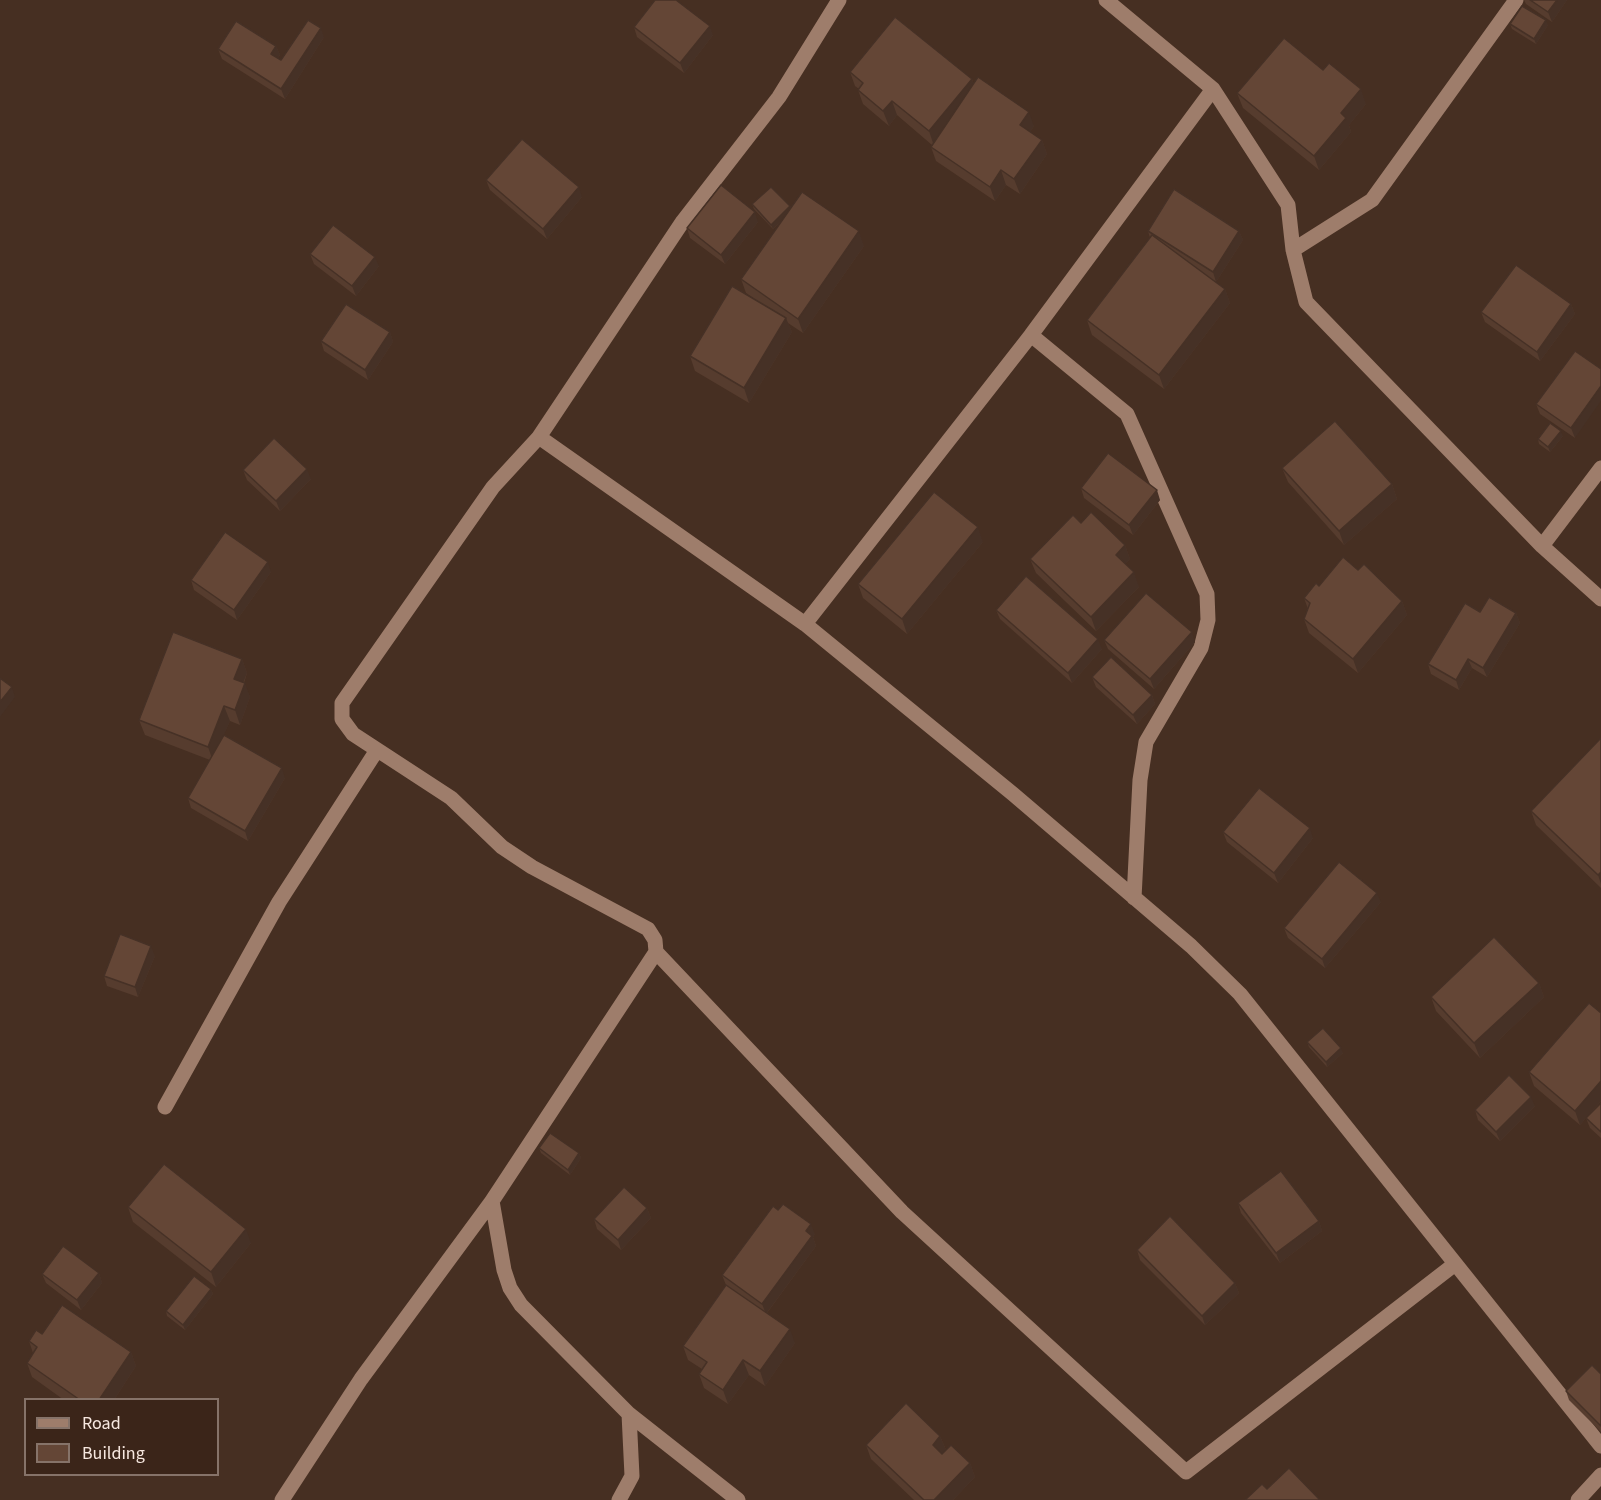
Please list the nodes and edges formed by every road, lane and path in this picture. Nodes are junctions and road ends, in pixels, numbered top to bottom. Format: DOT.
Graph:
graph roads {
  1 [pos="839,0"];
  2 [pos="1516,0"];
  3 [pos="1108,1"];
  4 [pos="1213,89"];
  5 [pos="1293,250"];
  6 [pos="1031,335"];
  7 [pos="539,436"];
  8 [pos="1601,468"];
  9 [pos="1542,546"];
  10 [pos="1601,599"];
  11 [pos="805,624"];
  12 [pos="377,750"];
  13 [pos="1134,898"];
  14 [pos="656,952"];
  15 [pos="165,1107"];
  16 [pos="492,1201"];
  17 [pos="1455,1263"];
  18 [pos="629,1414"];
  19 [pos="1601,1446"];
  20 [pos="1601,1474"];
  21 [pos="282,1500"];
  22 [pos="619,1500"];
  23 [pos="738,1500"];
  24 [pos="1578,1500"];
  1 -- 7 [label="street"];
  2 -- 5 [label="street"];
  3 -- 4 [label="street"];
  4 -- 5 [label="street"];
  4 -- 6 [label="street"];
  5 -- 9 [label="street"];
  6 -- 11 [label="street"];
  6 -- 13 [label="street"];
  7 -- 11 [label="street"];
  7 -- 12 [label="street"];
  8 -- 9 [label="street"];
  9 -- 10 [label="street"];
  11 -- 13 [label="street"];
  12 -- 14 [label="street"];
  12 -- 15 [label="street"];
  13 -- 17 [label="street"];
  14 -- 16 [label="street"];
  14 -- 17 [label="street"];
  16 -- 18 [label="street"];
  16 -- 21 [label="street"];
  17 -- 19 [label="street"];
  18 -- 22 [label="street"];
  18 -- 23 [label="street"];
  20 -- 24 [label="street"];
}
